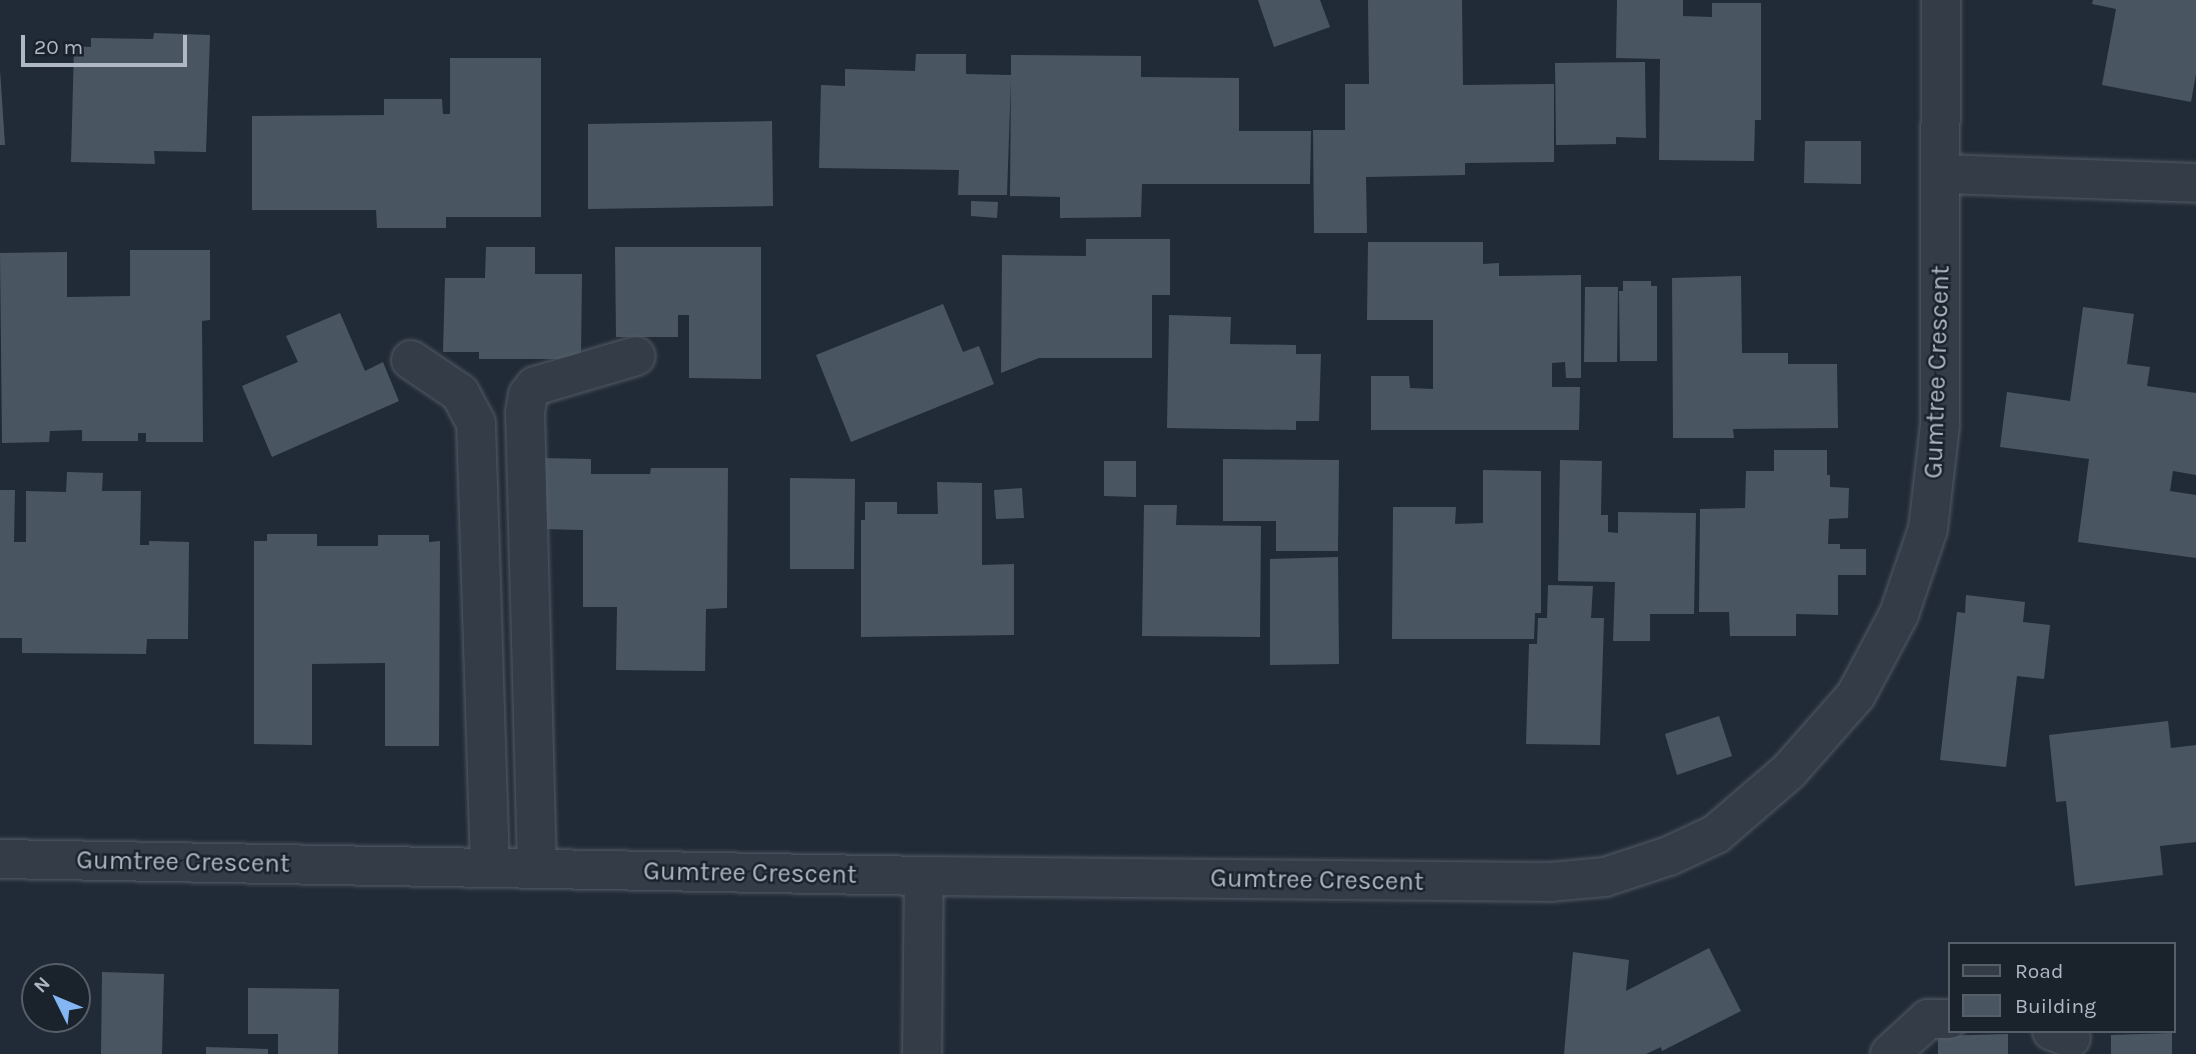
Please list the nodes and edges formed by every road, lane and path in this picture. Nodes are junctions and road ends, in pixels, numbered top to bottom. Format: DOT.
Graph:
graph roads {
  1 [pos="1941,0"];
  2 [pos="1941,174"];
  3 [pos="2196,183"];
  4 [pos="636,356"];
  5 [pos="411,360"];
  6 [pos="0,859"];
  7 [pos="490,868"];
  8 [pos="537,869"];
  9 [pos="924,876"];
  10 [pos="1948,1019"];
  11 [pos="922,1054"];
  12 [pos="1889,1054"];
  1 -- 2 [label="street, Gumtree Crescent"];
  2 -- 3 [label="street"];
  2 -- 9 [label="street, Gumtree Crescent"];
  4 -- 8 [label="street"];
  5 -- 7 [label="street"];
  6 -- 7 [label="street, Gumtree Crescent"];
  7 -- 8 [label="street, Gumtree Crescent"];
  8 -- 9 [label="street, Gumtree Crescent"];
  9 -- 11 [label="street"];
  10 -- 12 [label="street"];
}
